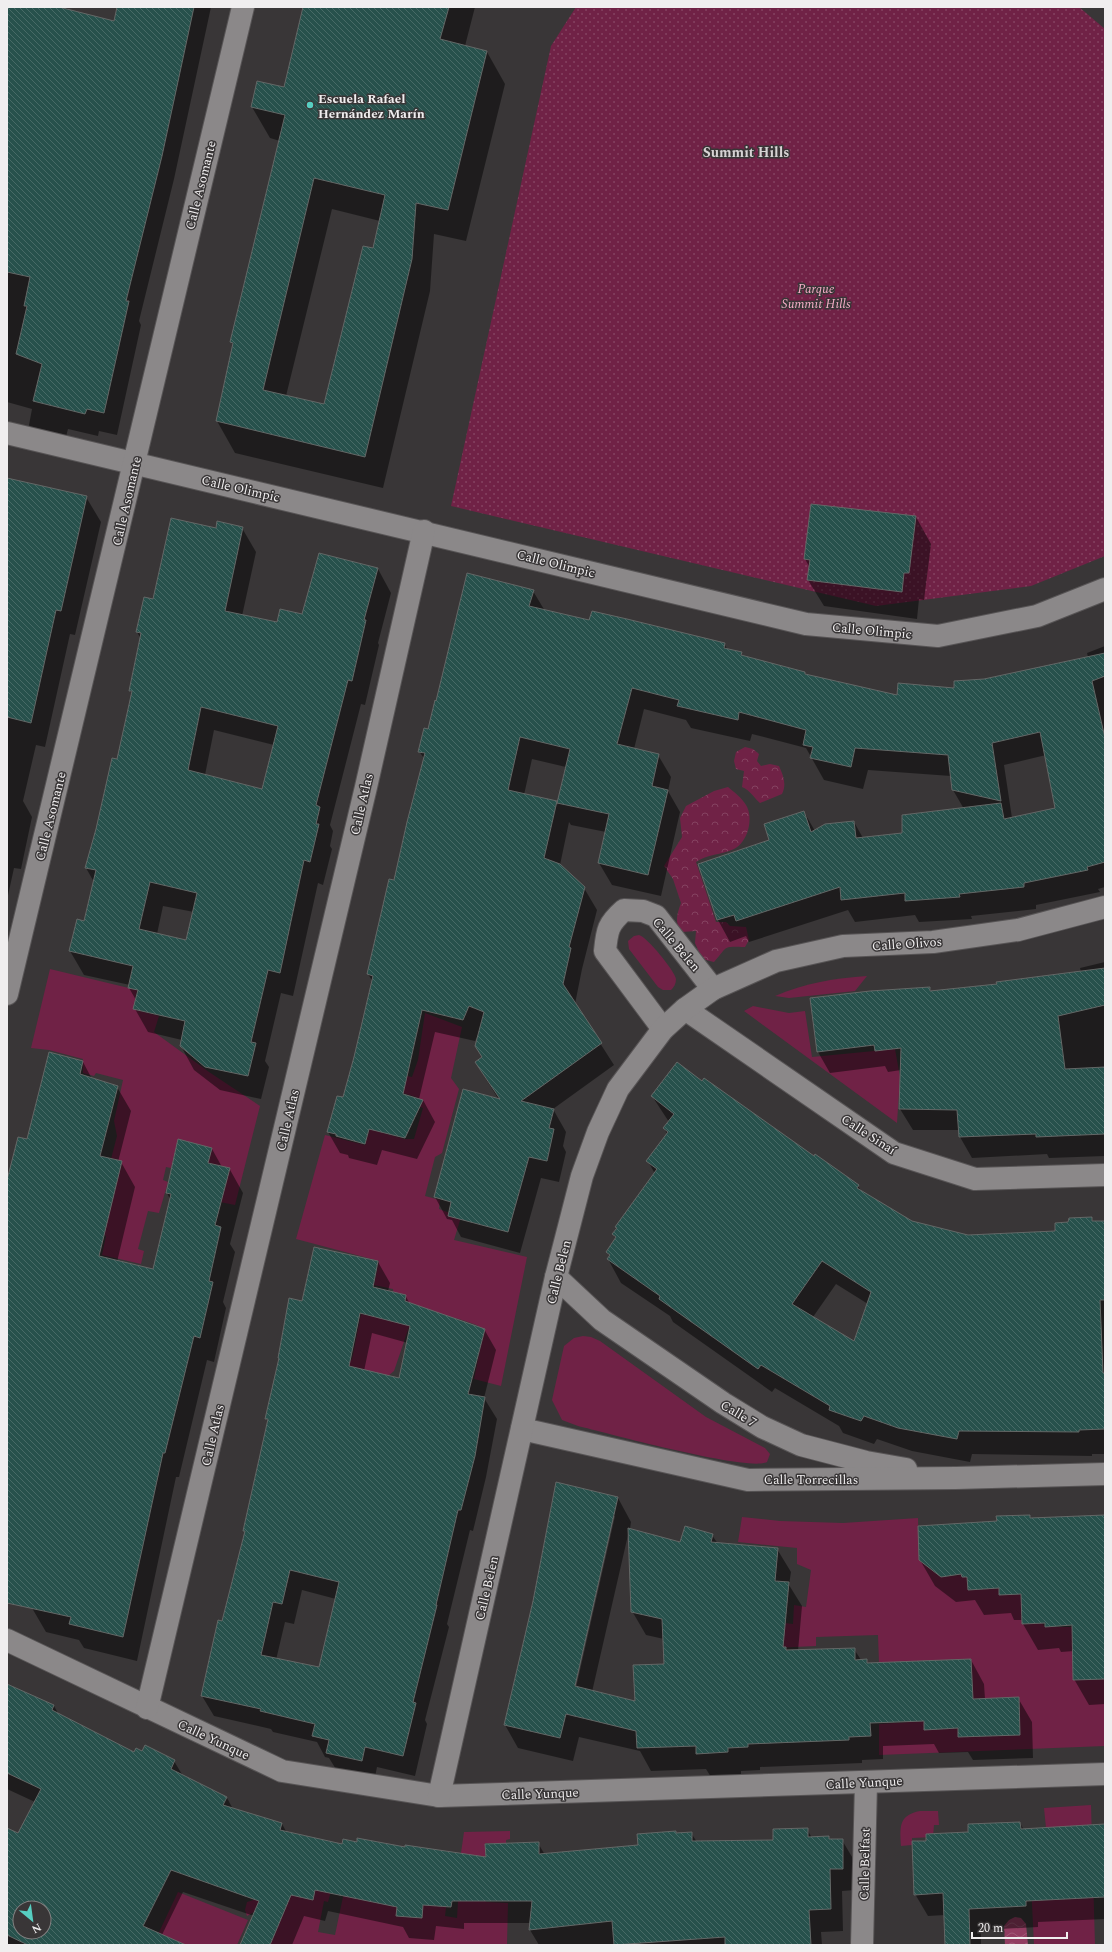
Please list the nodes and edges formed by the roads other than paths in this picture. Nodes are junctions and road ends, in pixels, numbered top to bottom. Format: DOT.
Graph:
graph roads {
  1 [pos="243,7"];
  2 [pos="7,433"];
  3 [pos="134,464"];
  4 [pos="424,531"];
  5 [pos="1105,589"];
  6 [pos="1105,907"];
  7 [pos="713,989"];
  8 [pos="7,994"];
  9 [pos="685,1009"];
  10 [pos="663,1028"];
  11 [pos="1105,1175"];
  12 [pos="556,1277"];
  13 [pos="522,1430"];
  14 [pos="1105,1474"];
  15 [pos="956,1478"];
  16 [pos="7,1640"];
  17 [pos="147,1708"];
  18 [pos="1105,1774"];
  19 [pos="866,1783"];
  20 [pos="439,1796"];
  21 [pos="862,1945"];
  1 -- 3 [label="street, Calle Asomante"];
  2 -- 3 [label="street, Calle Olimpic"];
  3 -- 4 [label="street, Calle Olimpic"];
  3 -- 8 [label="street, Calle Asomante"];
  4 -- 5 [label="street, Calle Olimpic"];
  4 -- 17 [label="street, Calle Atlas"];
  6 -- 7 [label="street, Calle Olivos"];
  7 -- 9 [label="street, Calle Olivos"];
  7 -- 10 [label="street, Calle Belen"];
  9 -- 10 [label="street, Calle Olivos"];
  9 -- 11 [label="street, Calle Sinaí"];
  10 -- 12 [label="street, Calle Belen"];
  12 -- 13 [label="street, Calle Belen"];
  12 -- 15 [label="street, Calle 7"];
  13 -- 15 [label="street, Calle Torrecillas"];
  13 -- 20 [label="street, Calle Belen"];
  14 -- 15 [label="street, Calle Torrecillas"];
  16 -- 17 [label="street, Calle Yunque"];
  17 -- 20 [label="street, Calle Yunque"];
  18 -- 19 [label="street, Calle Yunque"];
  19 -- 20 [label="street, Calle Yunque"];
  19 -- 21 [label="street, Calle Belfast"];
}
